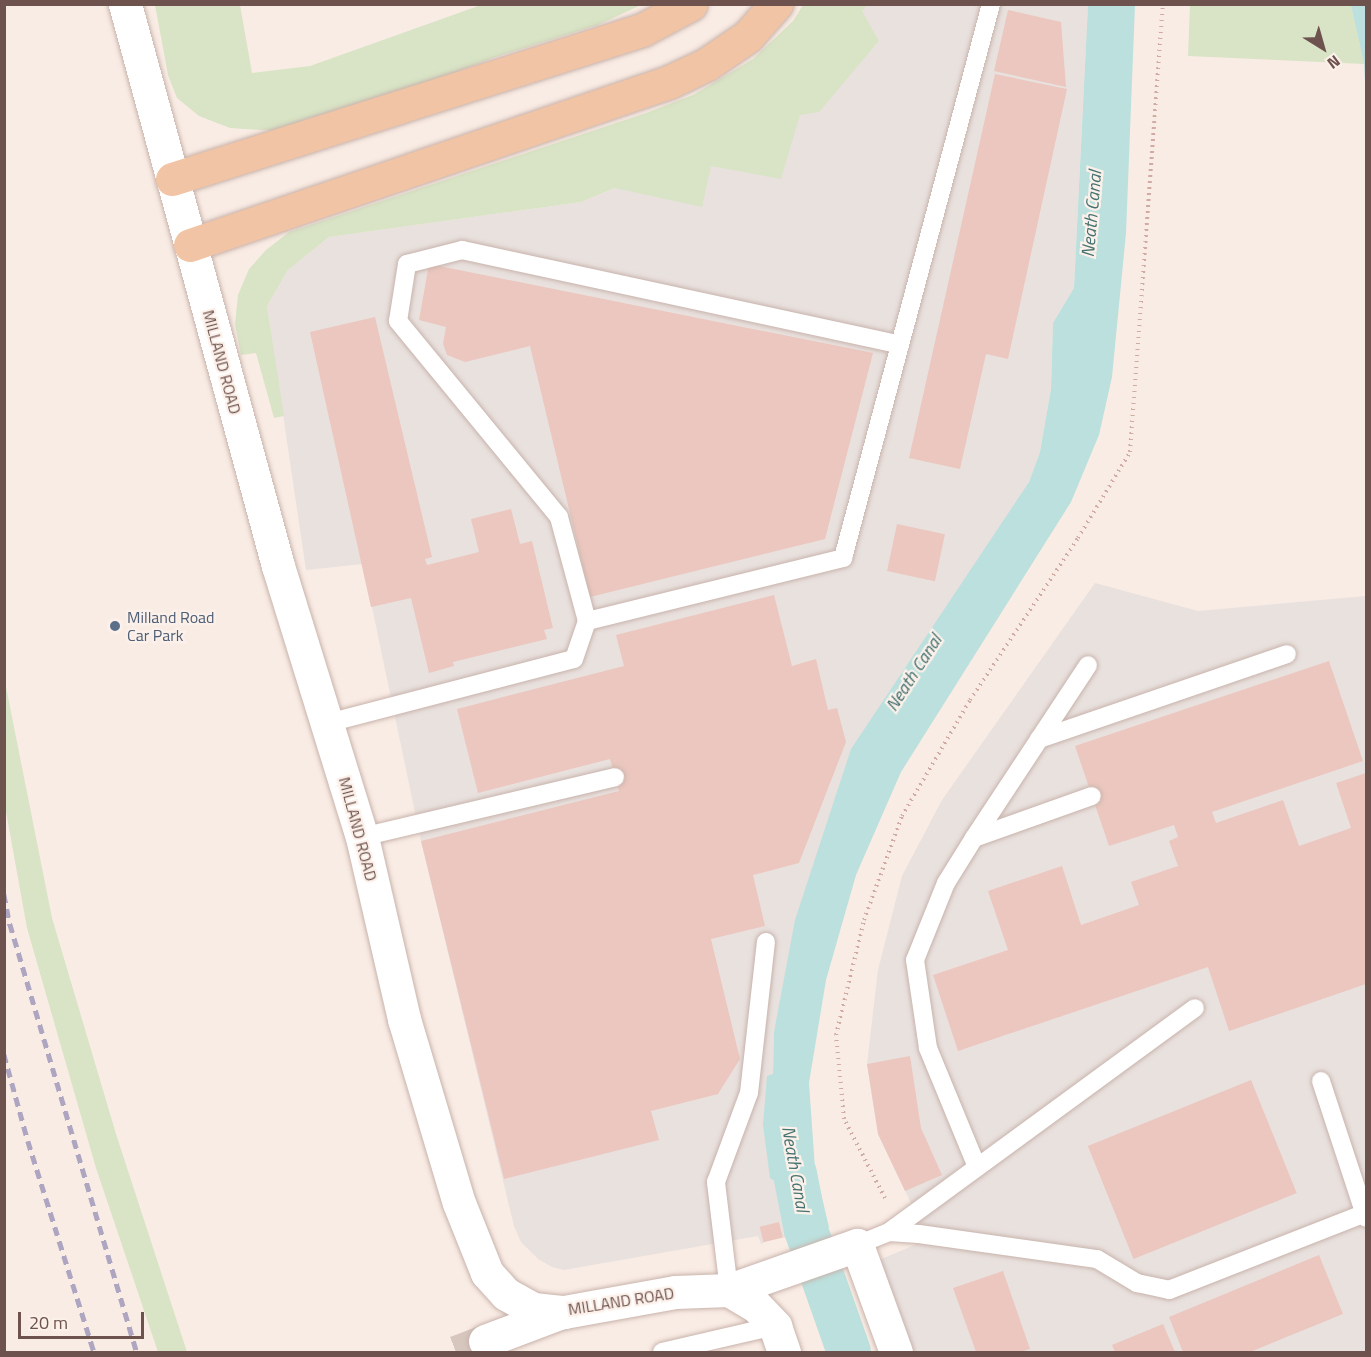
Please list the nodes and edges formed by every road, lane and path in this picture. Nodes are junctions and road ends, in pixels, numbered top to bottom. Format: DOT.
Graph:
graph roads {
  1 [pos="125,4"];
  2 [pos="691,4"];
  3 [pos="776,4"];
  4 [pos="991,4"];
  5 [pos="1163,4"];
  6 [pos="172,179"];
  7 [pos="190,245"];
  8 [pos="900,345"];
  9 [pos="587,621"];
  10 [pos="1287,654"];
  11 [pos="1088,665"];
  12 [pos="328,723"];
  13 [pos="1040,739"];
  14 [pos="615,777"];
  15 [pos="1092,796"];
  16 [pos="362,837"];
  17 [pos="974,838"];
  18 [pos="766,942"];
  19 [pos="1195,1008"];
  20 [pos="1321,1081"];
  21 [pos="977,1167"];
  22 [pos="1366,1216"];
  23 [pos="895,1227"];
  24 [pos="857,1245"];
  25 [pos="729,1290"];
  26 [pos="564,1312"];
  27 [pos="779,1340"];
  28 [pos="485,1341"];
  29 [pos="662,1353"];
  30 [pos="896,1353"];
  1 -- 6 [label="street, MILLAND ROAD"];
  2 -- 6 [label="main road"];
  3 -- 7 [label="main road"];
  4 -- 8 [label="lane"];
  5 -- 23 [label="path"];
  6 -- 7 [label="street, MILLAND ROAD"];
  7 -- 12 [label="street, MILLAND ROAD"];
  8 -- 9 [label="lane"];
  8 -- 9 [label="lane"];
  9 -- 12 [label="lane"];
  10 -- 13 [label="lane"];
  11 -- 13 [label="lane"];
  12 -- 16 [label="street, MILLAND ROAD"];
  13 -- 17 [label="lane"];
  14 -- 16 [label="lane"];
  15 -- 17 [label="lane"];
  16 -- 26 [label="street, MILLAND ROAD"];
  17 -- 21 [label="lane"];
  18 -- 25 [label="lane"];
  19 -- 21 [label="lane"];
  20 -- 22 [label="lane"];
  21 -- 23 [label="lane"];
  22 -- 23 [label="lane"];
  23 -- 24 [label="lane"];
  24 -- 25 [label="street, MILLAND ROAD"];
  24 -- 30 [label="street"];
  25 -- 26 [label="street, MILLAND ROAD"];
  25 -- 27 [label="street"];
  26 -- 28 [label="street"];
  27 -- 29 [label="lane"];
}
